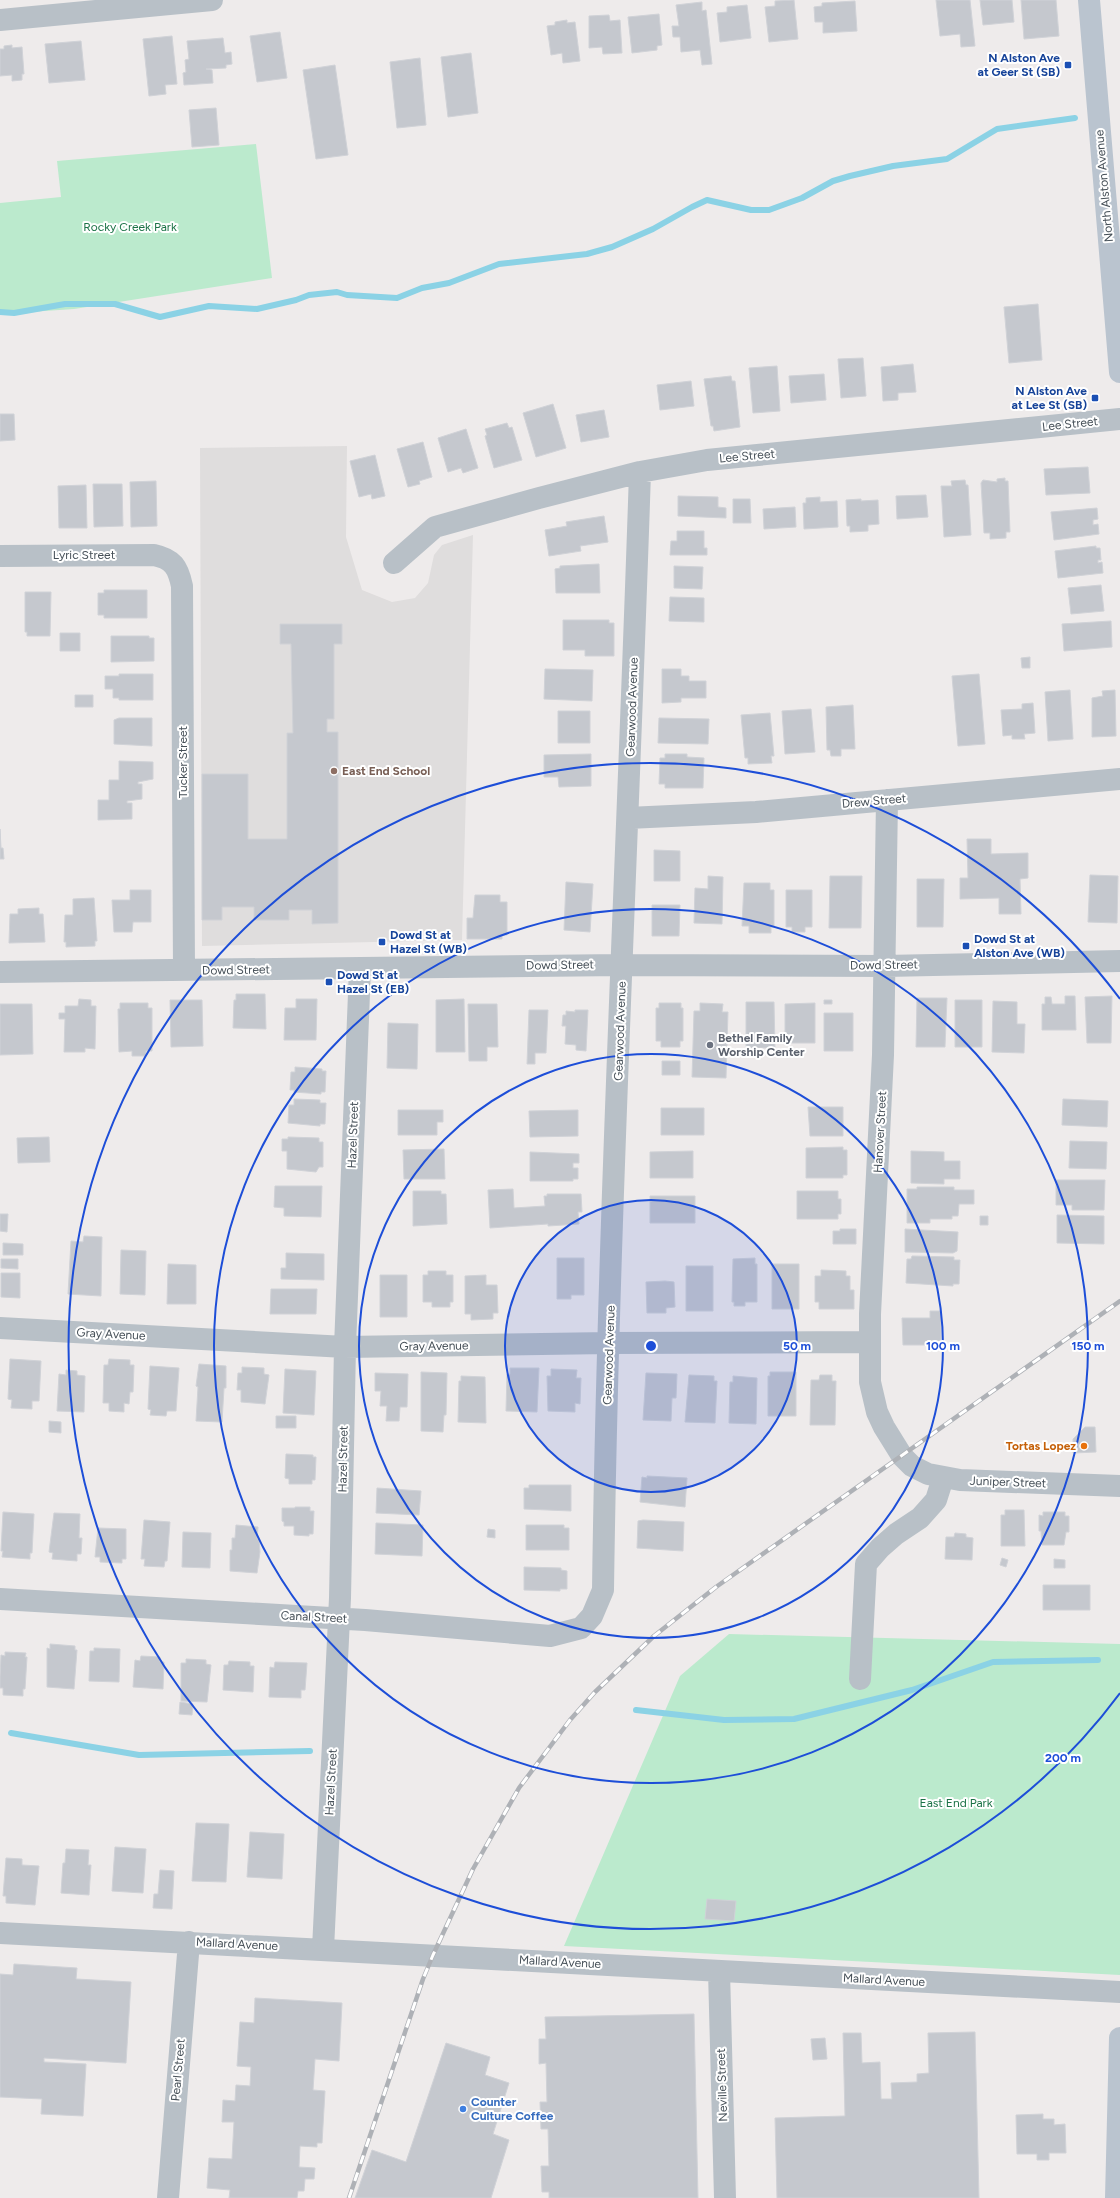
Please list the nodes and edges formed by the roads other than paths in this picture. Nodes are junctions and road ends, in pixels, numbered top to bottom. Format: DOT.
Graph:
graph roads {
  1 [pos="212,0"];
  2 [pos="1089,0"];
  3 [pos="0,20"];
  4 [pos="1120,372"];
  5 [pos="1120,419"];
  6 [pos="640,472"];
  7 [pos="0,556"];
  8 [pos="167,558"];
  9 [pos="394,563"];
  10 [pos="1120,779"];
  11 [pos="887,800"];
  12 [pos="628,818"];
  13 [pos="1120,961"];
  14 [pos="622,965"];
  15 [pos="885,966"];
  16 [pos="360,968"];
  17 [pos="184,970"];
  18 [pos="0,972"];
  19 [pos="0,1328"];
  20 [pos="609,1342"];
  21 [pos="870,1342"];
  22 [pos="345,1347"];
  23 [pos="902,1456"];
  24 [pos="943,1478"];
  25 [pos="1120,1486"];
  26 [pos="603,1590"];
  27 [pos="0,1599"];
  28 [pos="339,1618"];
  29 [pos="860,1679"];
  30 [pos="0,1933"];
  31 [pos="189,1942"];
  32 [pos="323,1949"];
  33 [pos="719,1971"];
  34 [pos="1120,1992"];
  35 [pos="1120,2038"];
  36 [pos="168,2198"];
  37 [pos="725,2198"];
  38 [pos="1116,2198"];
  1 -- 3 [label="street"];
  2 -- 4 [label="main road, North Alston Avenue"];
  5 -- 6 [label="street, Lee Street"];
  6 -- 9 [label="street, Lee Street"];
  6 -- 12 [label="street, Gearwood Avenue"];
  7 -- 8 [label="street, Lyric Street"];
  8 -- 17 [label="street, Tucker Street"];
  10 -- 11 [label="street, Drew Street"];
  11 -- 12 [label="street, Drew Street"];
  11 -- 15 [label="street, Hanover Street"];
  12 -- 14 [label="street, Gearwood Avenue"];
  13 -- 15 [label="street, Dowd Street"];
  14 -- 15 [label="street, Dowd Street"];
  14 -- 16 [label="street, Dowd Street"];
  14 -- 20 [label="street, Gearwood Avenue"];
  15 -- 21 [label="street, Hanover Street"];
  16 -- 17 [label="street, Dowd Street"];
  16 -- 22 [label="street, Hazel Street"];
  17 -- 18 [label="street, Dowd Street"];
  19 -- 22 [label="street, Gray Avenue"];
  20 -- 21 [label="street, Gray Avenue"];
  20 -- 22 [label="street, Gray Avenue"];
  20 -- 26 [label="street, Gearwood Avenue"];
  21 -- 23 [label="street, Hanover Street"];
  22 -- 28 [label="street, Hazel Street"];
  23 -- 24 [label="street, Juniper Street"];
  24 -- 25 [label="street, Juniper Street"];
  24 -- 29 [label="street"];
  26 -- 28 [label="street, Canal Street"];
  27 -- 28 [label="street, Canal Street"];
  28 -- 32 [label="street, Hazel Street"];
  30 -- 31 [label="street, Mallard Avenue"];
  31 -- 32 [label="street, Mallard Avenue"];
  31 -- 36 [label="street, Pearl Street"];
  32 -- 33 [label="street, Mallard Avenue"];
  33 -- 34 [label="street, Mallard Avenue"];
  33 -- 37 [label="street, Neville Street"];
  35 -- 38 [label="main road"];
}
